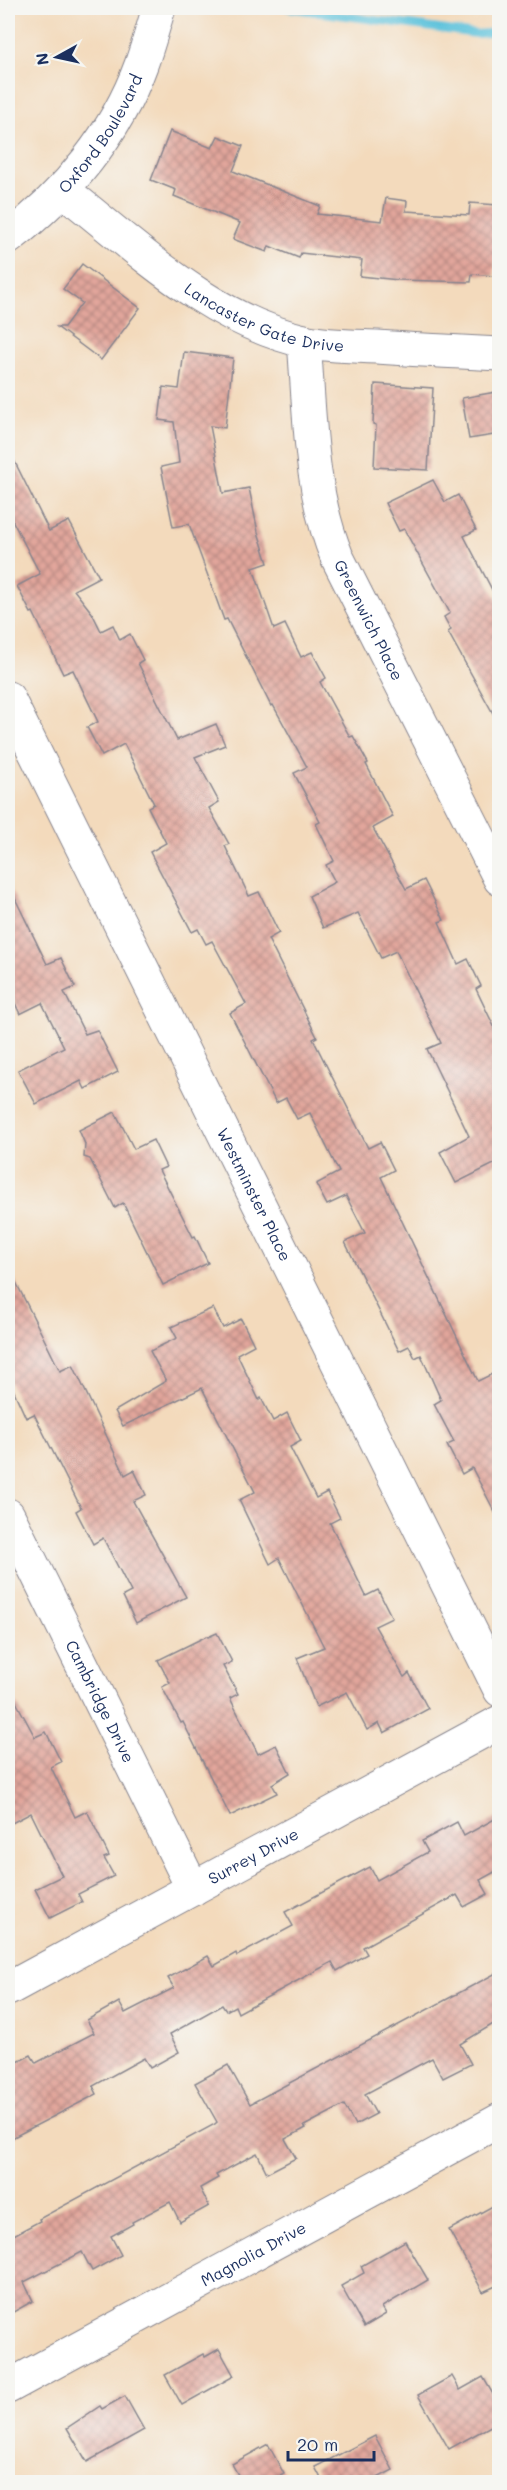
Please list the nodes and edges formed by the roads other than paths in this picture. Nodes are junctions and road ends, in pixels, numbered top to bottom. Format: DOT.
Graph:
graph roads {
  1 [pos="159,8"];
  2 [pos="63,190"];
  3 [pos="8,238"];
  4 [pos="304,341"];
  5 [pos="500,354"];
  6 [pos="8,698"];
  7 [pos="500,879"];
  8 [pos="8,1515"];
  9 [pos="500,1690"];
  10 [pos="500,1722"];
  11 [pos="193,1889"];
  12 [pos="8,1989"];
  13 [pos="500,2120"];
  14 [pos="8,2387"];
  1 -- 2 [label="street, Oxford Boulevard"];
  2 -- 3 [label="street, Oxford Boulevard"];
  2 -- 4 [label="street, Lancaster Gate Drive"];
  4 -- 5 [label="street, Lancaster Gate Drive"];
  4 -- 7 [label="street, Greenwich Place"];
  6 -- 9 [label="street, Westminster Place"];
  8 -- 11 [label="street, Cambridge Drive"];
  10 -- 11 [label="street, Surrey Drive"];
  11 -- 12 [label="street, Surrey Drive"];
  13 -- 14 [label="street, Magnolia Drive"];
}
